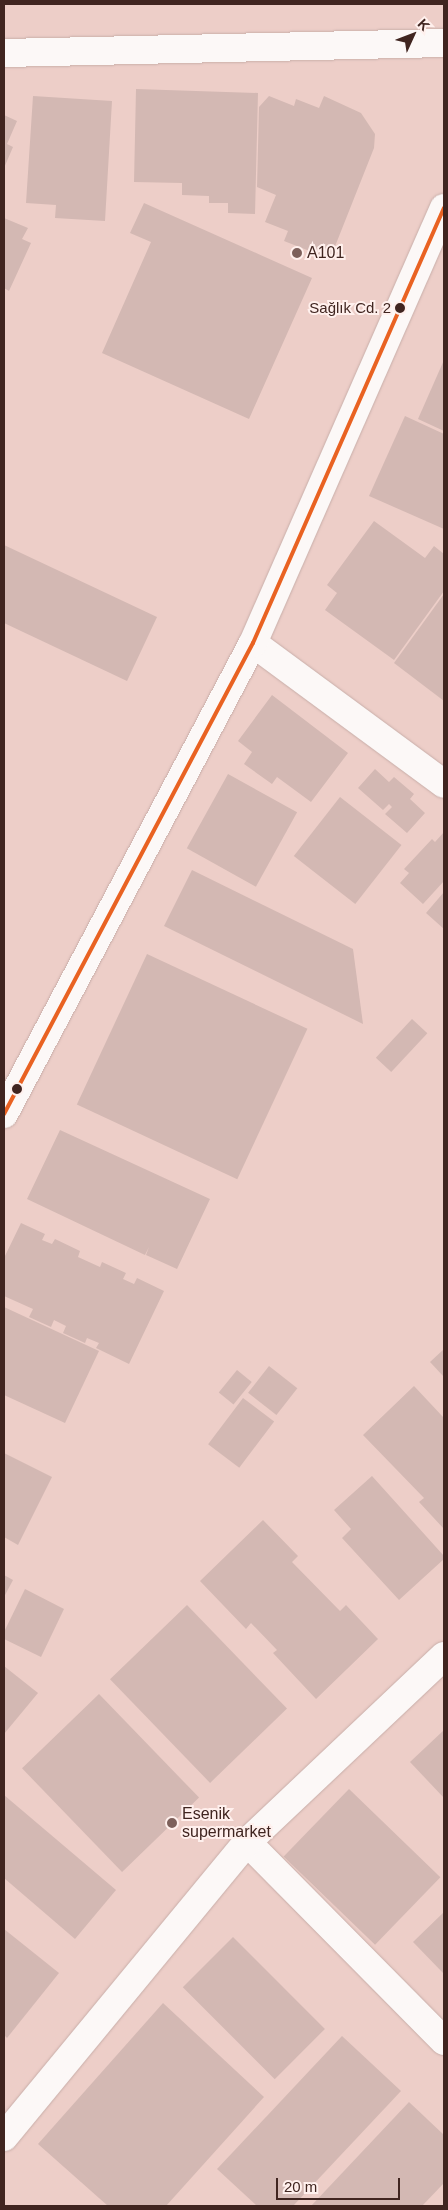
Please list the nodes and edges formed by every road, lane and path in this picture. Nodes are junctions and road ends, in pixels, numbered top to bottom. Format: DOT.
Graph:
graph roads {
  1 [pos="444,43"];
  2 [pos="4,53"];
  3 [pos="444,208"];
  4 [pos="253,643"];
  5 [pos="444,784"];
  6 [pos="4,1114"];
  7 [pos="444,1656"];
  8 [pos="247,1842"];
  9 [pos="444,2041"];
  10 [pos="4,2137"];
  1 -- 2 [label="street"];
  3 -- 4 [label="street"];
  4 -- 5 [label="street"];
  4 -- 6 [label="street"];
  7 -- 8 [label="street"];
  8 -- 9 [label="street"];
  8 -- 10 [label="street"];
}
